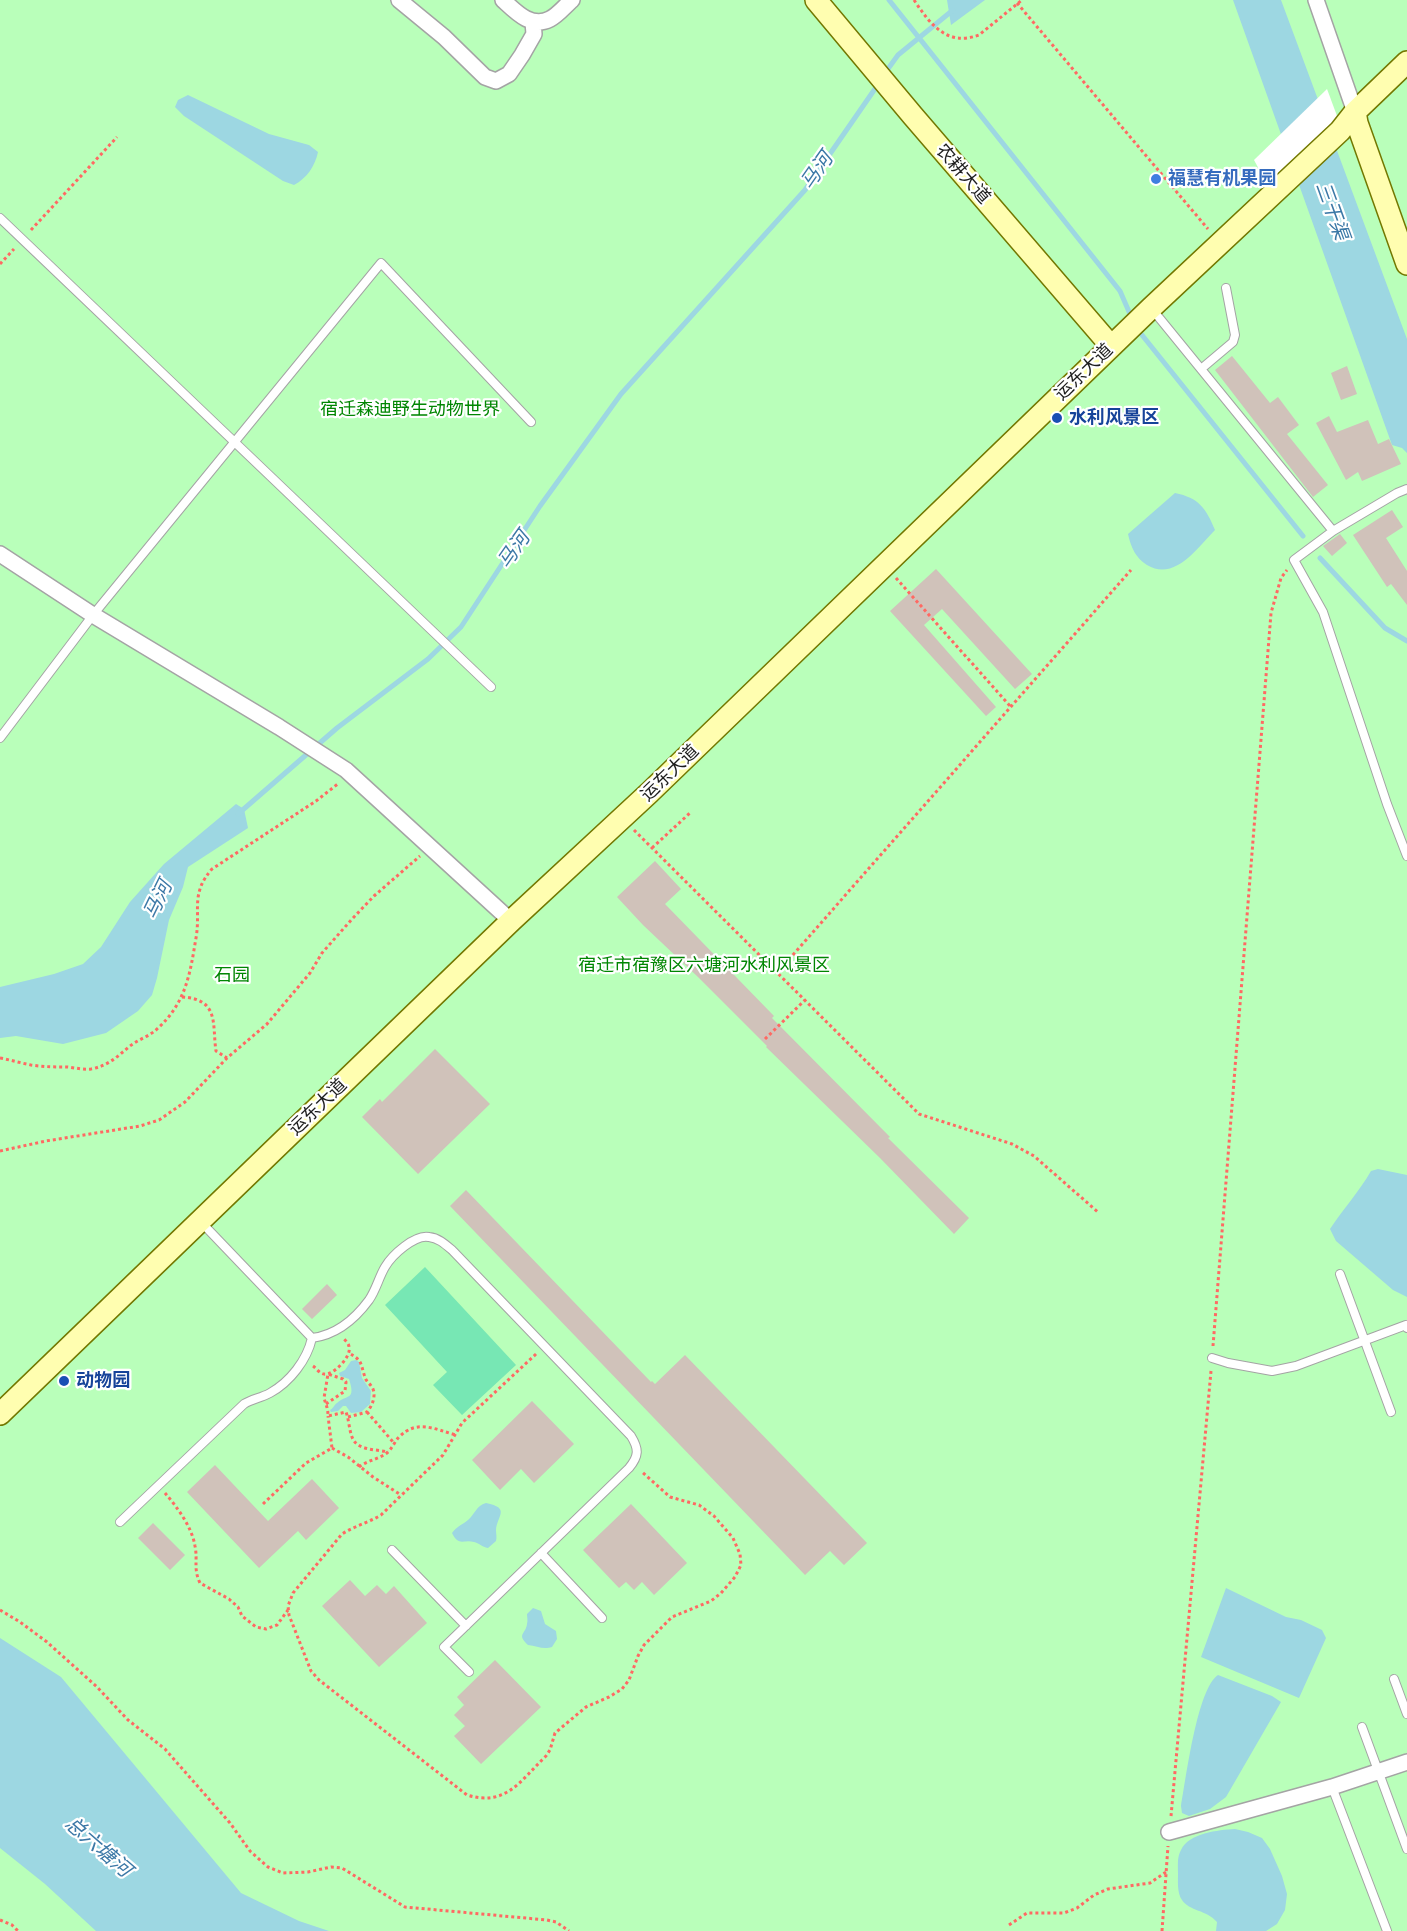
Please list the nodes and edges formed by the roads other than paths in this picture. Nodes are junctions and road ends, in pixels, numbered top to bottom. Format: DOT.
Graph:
graph roads {
  1 [pos="399,0"];
  2 [pos="503,0"];
  3 [pos="572,0"];
  4 [pos="816,0"];
  5 [pos="1316,0"];
  6 [pos="533,22"];
  7 [pos="1407,62"];
  8 [pos="1407,74"];
  9 [pos="1351,122"];
  10 [pos="0,218"];
  11 [pos="1407,264"];
  12 [pos="1227,288"];
  13 [pos="1151,308"];
  14 [pos="1111,346"];
  15 [pos="1201,369"];
  16 [pos="531,422"];
  17 [pos="235,441"];
  18 [pos="1406,489"];
  19 [pos="1333,531"];
  20 [pos="0,554"];
  21 [pos="93,615"];
  22 [pos="491,687"];
  23 [pos="0,738"];
  24 [pos="1407,856"];
  25 [pos="511,921"];
  26 [pos="200,1221"];
  27 [pos="1340,1274"];
  28 [pos="1407,1328"];
  29 [pos="312,1338"];
  30 [pos="1365,1341"];
  31 [pos="1212,1358"];
  32 [pos="1391,1412"];
  33 [pos="0,1414"];
  34 [pos="120,1522"];
  35 [pos="392,1550"];
  36 [pos="541,1553"];
  37 [pos="602,1618"];
  38 [pos="466,1626"];
  39 [pos="469,1672"];
  40 [pos="1394,1679"];
  41 [pos="1407,1714"];
  42 [pos="1362,1727"];
  43 [pos="1407,1762"];
  44 [pos="1378,1771"];
  45 [pos="1332,1787"];
  46 [pos="1169,1832"];
  47 [pos="1407,1849"];
  48 [pos="1387,1931"];
  1 -- 6 [label="street"];
  2 -- 6 [label="street"];
  3 -- 6 [label="street"];
  4 -- 14 [label="main road, 农耕大道"];
  5 -- 9 [label="street"];
  7 -- 9 [label="main road, 运东大道"];
  8 -- 9 [label="main road, 运东大道"];
  9 -- 11 [label="main road"];
  9 -- 13 [label="main road, 运东大道"];
  10 -- 17 [label="lane"];
  12 -- 15 [label="lane"];
  13 -- 14 [label="main road, 运东大道"];
  13 -- 15 [label="lane"];
  14 -- 25 [label="main road, 运东大道"];
  15 -- 19 [label="lane"];
  16 -- 17 [label="lane"];
  17 -- 21 [label="lane"];
  17 -- 22 [label="lane"];
  18 -- 19 [label="lane"];
  19 -- 24 [label="lane"];
  20 -- 21 [label="street"];
  21 -- 23 [label="lane"];
  21 -- 25 [label="street"];
  25 -- 26 [label="main road, 运东大道"];
  26 -- 29 [label="lane"];
  26 -- 33 [label="main road, 运东大道"];
  27 -- 30 [label="lane"];
  28 -- 30 [label="lane"];
  29 -- 34 [label="lane"];
  29 -- 36 [label="lane"];
  30 -- 31 [label="lane"];
  30 -- 32 [label="lane"];
  35 -- 38 [label="lane"];
  36 -- 37 [label="lane"];
  36 -- 38 [label="lane"];
  38 -- 39 [label="lane"];
  40 -- 41 [label="lane"];
  42 -- 44 [label="lane"];
  43 -- 44 [label="street"];
  44 -- 45 [label="street"];
  44 -- 47 [label="lane"];
  45 -- 46 [label="street"];
  45 -- 48 [label="lane"];
}
